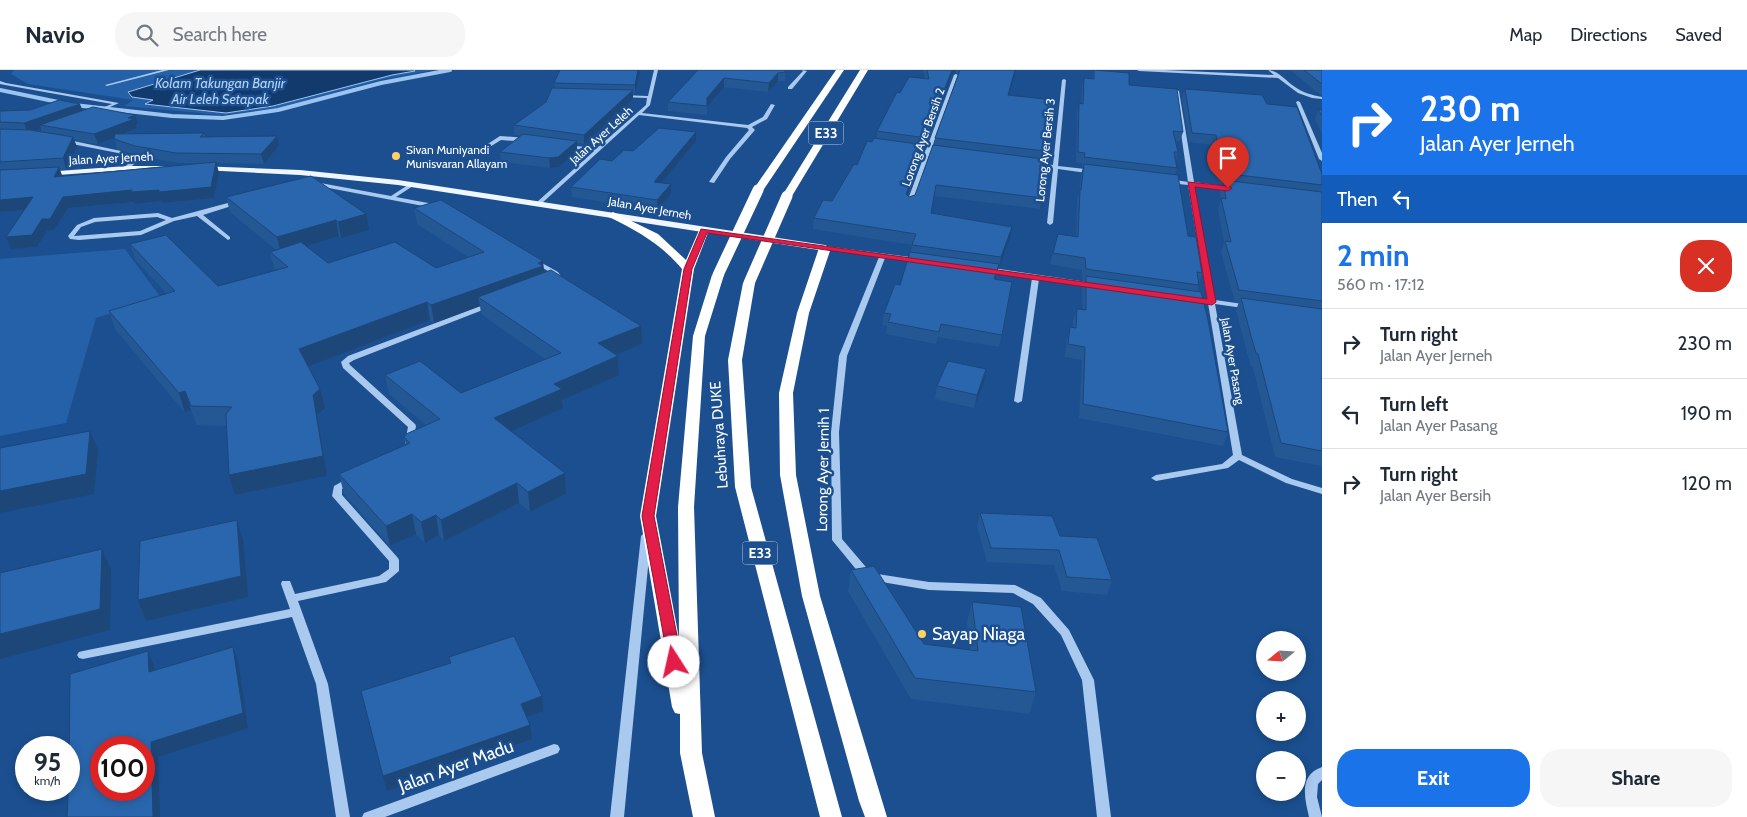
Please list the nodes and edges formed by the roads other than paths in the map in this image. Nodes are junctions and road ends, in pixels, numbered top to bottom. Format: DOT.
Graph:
graph roads {
  1 [pos="167,70"];
  2 [pos="656,70"];
  3 [pos="804,70"];
  4 [pos="840,70"];
  5 [pos="864,70"];
  6 [pos="1138,70"];
  7 [pos="1243,70"];
  8 [pos="1270,70"];
  9 [pos="956,75"];
  10 [pos="1250,76"];
  11 [pos="1280,77"];
  12 [pos="1064,80"];
  13 [pos="0,82"];
  14 [pos="107,85"];
  15 [pos="790,88"];
  16 [pos="1177,91"];
  17 [pos="612,96"];
  18 [pos="650,97"];
  19 [pos="1322,98"];
  20 [pos="1298,102"];
  21 [pos="773,106"];
  22 [pos="640,114"];
  23 [pos="88,116"];
  24 [pos="749,127"];
  25 [pos="56,139"];
  26 [pos="532,141"];
  27 [pos="561,145"];
  28 [pos="486,147"];
  29 [pos="902,148"];
  30 [pos="599,150"];
  31 [pos="929,152"];
  32 [pos="948,154"];
  33 [pos="1322,159"];
  34 [pos="1026,164"];
  35 [pos="1055,167"];
  36 [pos="128,168"];
  37 [pos="173,168"];
  38 [pos="191,168"];
  39 [pos="322,173"];
  40 [pos="1104,173"];
  41 [pos="39,175"];
  42 [pos="1162,180"];
  43 [pos="712,182"];
  44 [pos="411,184"];
  45 [pos="1191,184"];
  46 [pos="1238,190"];
  47 [pos="393,197"];
  48 [pos="246,201"];
  49 [pos="539,203"];
  50 [pos="909,205"];
  51 [pos="444,210"];
  52 [pos="198,214"];
  53 [pos="613,215"];
  54 [pos="172,220"];
  55 [pos="1050,224"];
  56 [pos="704,230"];
  57 [pos="228,238"];
  58 [pos="825,248"];
  59 [pos="883,255"];
  60 [pos="530,258"];
  61 [pos="930,262"];
  62 [pos="978,268"];
  63 [pos="688,269"];
  64 [pos="1036,276"];
  65 [pos="551,284"];
  66 [pos="1104,286"];
  67 [pos="1182,298"];
  68 [pos="1212,302"];
  69 [pos="496,304"];
  70 [pos="1258,308"];
  71 [pos="1018,401"];
  72 [pos="405,449"];
  73 [pos="1238,456"];
  74 [pos="364,473"];
  75 [pos="1156,478"];
  76 [pos="1322,491"];
  77 [pos="648,516"];
  78 [pos="286,584"];
  79 [pos="291,599"];
  80 [pos="296,612"];
  81 [pos="83,655"];
  82 [pos="554,749"];
  83 [pos="691,753"];
  84 [pos="1322,772"];
  85 [pos="343,817"];
  86 [pos="369,817"];
  87 [pos="617,817"];
  88 [pos="704,817"];
  89 [pos="831,817"];
  90 [pos="876,817"];
  91 [pos="1104,817"];
  92 [pos="1316,817"];
  1 -- 14 [label="street"];
  2 -- 18 [label="street, Jalan Ayer Leleh"];
  3 -- 15 [label="street"];
  4 -- 83 [label="highway, Lebuhraya DUKE / E33, bridge"];
  5 -- 89 [label="highway, Lebuhraya DUKE / E33, bridge"];
  6 -- 10 [label="street"];
  7 -- 10 [label="street"];
  8 -- 11 [label="street"];
  9 -- 31 [label="street, Lorong Ayer Bersih 2"];
  10 -- 11 [label="street"];
  11 -- 19 [label="street"];
  12 -- 35 [label="street, Lorong Ayer Bersih 3"];
  13 -- 23 [label="street"];
  16 -- 45 [label="street, Jalan Ayer Pasang"];
  17 -- 18 [label="street"];
  18 -- 22 [label="street, Jalan Ayer Leleh"];
  20 -- 33 [label="street"];
  21 -- 24 [label="street"];
  22 -- 24 [label="street"];
  22 -- 30 [label="street, Jalan Ayer Leleh"];
  24 -- 43 [label="street"];
  25 -- 36 [label="street"];
  26 -- 28 [label="street"];
  27 -- 30 [label="street"];
  29 -- 31 [label="street"];
  30 -- 49 [label="street, Jalan Ayer Leleh"];
  31 -- 32 [label="street"];
  31 -- 50 [label="street, Lorong Ayer Bersih 2"];
  34 -- 35 [label="street"];
  35 -- 40 [label="street"];
  35 -- 55 [label="street, Lorong Ayer Bersih 3"];
  36 -- 37 [label="main road, Jalan Ayer Jerneh"];
  36 -- 41 [label="main road, Jalan Ayer Jerneh"];
  38 -- 39 [label="main road, Jalan Ayer Jerneh"];
  39 -- 44 [label="main road, Jalan Ayer Jerneh"];
  39 -- 47 [label="street"];
  42 -- 45 [label="street"];
  44 -- 47 [label="street"];
  44 -- 49 [label="main road, Jalan Ayer Jerneh"];
  45 -- 46 [label="street"];
  45 -- 68 [label="street, Jalan Ayer Pasang"];
  47 -- 51 [label="lane"];
  48 -- 52 [label="street"];
  49 -- 53 [label="main road, Jalan Ayer Jerneh"];
  52 -- 54 [label="street"];
  52 -- 57 [label="street"];
  53 -- 56 [label="main road, Jalan Ayer Jerneh"];
  53 -- 63 [label="highway"];
  54 -- 54 [label="street"];
  56 -- 58 [label="main road, Jalan Ayer Jerneh"];
  56 -- 63 [label="highway"];
  58 -- 59 [label="street, Jalan Ayer Jerneh"];
  58 -- 90 [label="highway"];
  59 -- 61 [label="street, Jalan Ayer Jerneh"];
  59 -- 91 [label="street, Lorong Ayer Jernih 1"];
  60 -- 65 [label="lane"];
  62 -- 64 [label="street"];
  63 -- 77 [label="highway"];
  64 -- 66 [label="street"];
  64 -- 71 [label="street"];
  67 -- 68 [label="street"];
  68 -- 70 [label="street"];
  68 -- 73 [label="street, Jalan Ayer Pasang"];
  69 -- 72 [label="street"];
  73 -- 75 [label="street"];
  73 -- 76 [label="street"];
  74 -- 79 [label="street"];
  77 -- 83 [label="highway"];
  77 -- 87 [label="street"];
  78 -- 79 [label="street"];
  79 -- 80 [label="street"];
  80 -- 81 [label="street"];
  80 -- 85 [label="street"];
  82 -- 86 [label="street, Jalan Ayer Madu"];
  83 -- 88 [label="highway, Lebuhraya DUKE / E33"];
  84 -- 92 [label="street"];
}
